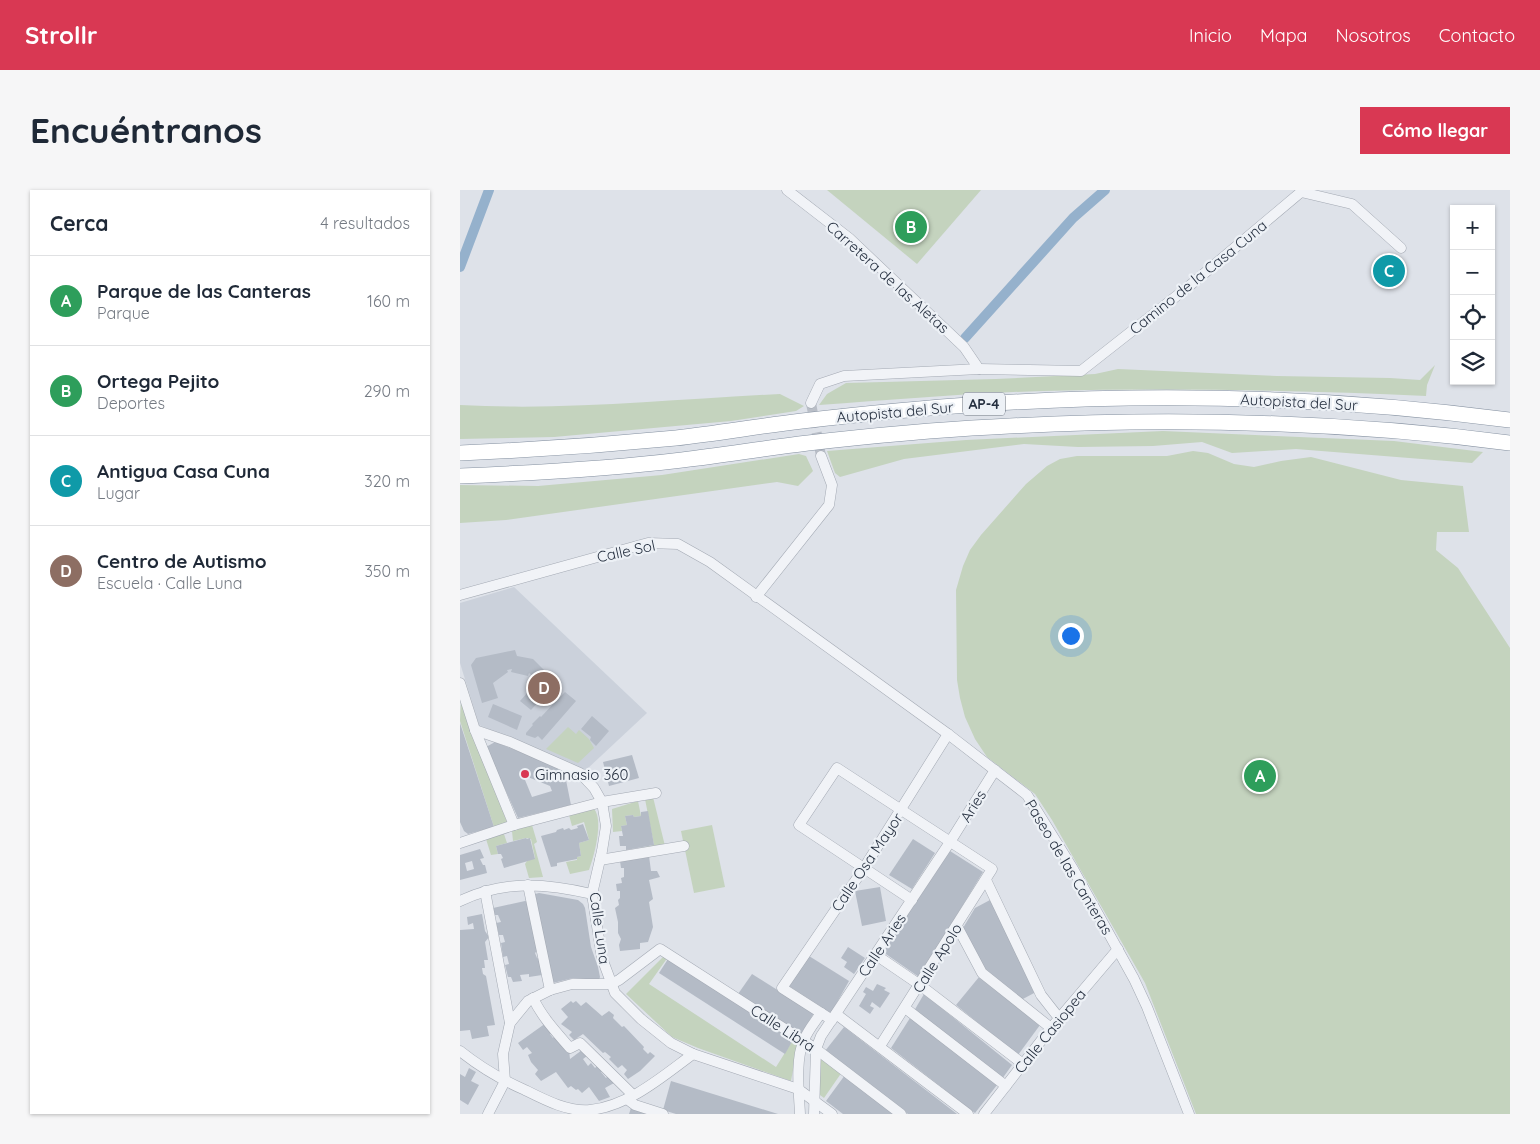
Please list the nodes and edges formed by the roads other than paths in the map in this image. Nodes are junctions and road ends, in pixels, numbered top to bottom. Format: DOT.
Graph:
graph roads {
  1 [pos="787,190"];
  2 [pos="1401,248"];
  3 [pos="979,369"];
  4 [pos="811,403"];
  5 [pos="1510,420"];
  6 [pos="1510,443"];
  7 [pos="460,453"];
  8 [pos="820,456"];
  9 [pos="460,476"];
  10 [pos="460,595"];
  11 [pos="756,597"];
  12 [pos="776,610"];
  13 [pos="461,689"];
  14 [pos="475,730"];
  15 [pos="948,734"];
  16 [pos="995,770"];
  17 [pos="656,793"];
  18 [pos="602,802"];
  19 [pos="902,810"];
  20 [pos="514,825"];
  21 [pos="950,842"];
  22 [pos="460,843"];
  23 [pos="684,846"];
  24 [pos="600,860"];
  25 [pos="864,868"];
  26 [pos="986,880"];
  27 [pos="528,884"];
  28 [pos="485,891"];
  29 [pos="592,894"];
  30 [pos="912,900"];
  31 [pos="460,901"];
  32 [pos="957,926"];
  33 [pos="1118,949"];
  34 [pos="876,955"];
  35 [pos="611,984"];
  36 [pos="920,985"];
  37 [pos="550,990"];
  38 [pos="533,998"];
  39 [pos="905,1008"];
  40 [pos="821,1013"];
  41 [pos="834,1017"];
  42 [pos="1059,1018"];
  43 [pos="510,1023"];
  44 [pos="1051,1028"];
  45 [pos="803,1041"];
  46 [pos="880,1046"];
  47 [pos="816,1049"];
  48 [pos="460,1051"];
  49 [pos="693,1054"];
  50 [pos="1023,1064"];
  51 [pos="505,1081"];
  52 [pos="1006,1086"];
  53 [pos="798,1089"];
  54 [pos="630,1097"];
  55 [pos="814,1100"];
  56 [pos="592,1112"];
  57 [pos="488,1114"];
  58 [pos="663,1114"];
  59 [pos="800,1114"];
  60 [pos="814,1114"];
  61 [pos="832,1114"];
  62 [pos="901,1114"];
  63 [pos="968,1114"];
  64 [pos="984,1114"];
  65 [pos="1188,1114"];
  1 -- 3 [label="street, Carretera de las Aletas"];
  2 -- 3 [label="street, Camino de la Casa Cuna"];
  3 -- 4 [label="street, Camino de la Casa Cuna"];
  5 -- 7 [label="highway, Autopista del Sur / AP-4"];
  6 -- 9 [label="highway, Autopista del Sur / AP-4"];
  8 -- 11 [label="street"];
  10 -- 11 [label="street, Calle Sol"];
  11 -- 12 [label="street, Calle Sol"];
  12 -- 15 [label="street, Paseo de las Canteras"];
  13 -- 14 [label="street"];
  14 -- 18 [label="street, Calle Luna"];
  14 -- 20 [label="street"];
  15 -- 16 [label="street, Paseo de las Canteras"];
  15 -- 19 [label="street, Calle Osa Mayor"];
  16 -- 21 [label="street, Aries"];
  16 -- 33 [label="street, Paseo de las Canteras"];
  17 -- 18 [label="street"];
  18 -- 20 [label="street"];
  18 -- 24 [label="street, Calle Luna"];
  19 -- 21 [label="street"];
  19 -- 25 [label="street, Calle Osa Mayor"];
  19 -- 25 [label="street"];
  20 -- 22 [label="street"];
  21 -- 26 [label="street, Calle Apolo"];
  21 -- 30 [label="street, Calle Aries"];
  23 -- 24 [label="street"];
  24 -- 29 [label="street, Calle Luna"];
  25 -- 30 [label="street"];
  25 -- 40 [label="street, Calle Osa Mayor"];
  26 -- 32 [label="street, Calle Apolo"];
  26 -- 42 [label="street"];
  27 -- 28 [label="street"];
  27 -- 29 [label="street"];
  27 -- 37 [label="street"];
  28 -- 31 [label="street"];
  28 -- 43 [label="street"];
  29 -- 35 [label="street, Calle Luna"];
  30 -- 34 [label="street, Calle Aries"];
  32 -- 36 [label="street, Calle Apolo"];
  32 -- 44 [label="street"];
  33 -- 42 [label="street, Calle Casiopea"];
  33 -- 65 [label="street, Paseo de las Canteras"];
  34 -- 36 [label="street"];
  34 -- 41 [label="street, Calle Aries"];
  35 -- 37 [label="street"];
  35 -- 45 [label="street, Calle Libra"];
  35 -- 49 [label="street, Calle Luna"];
  36 -- 39 [label="street, Calle Apolo"];
  36 -- 50 [label="street"];
  37 -- 38 [label="street"];
  38 -- 43 [label="street"];
  38 -- 54 [label="street"];
  39 -- 46 [label="street, Calle Apolo"];
  39 -- 52 [label="street"];
  40 -- 41 [label="street"];
  40 -- 45 [label="street"];
  41 -- 46 [label="street"];
  41 -- 47 [label="street, Calle Aries"];
  42 -- 44 [label="street, Calle Casiopea"];
  43 -- 51 [label="street"];
  44 -- 50 [label="street, Calle Casiopea"];
  45 -- 47 [label="street, Calle Libra"];
  45 -- 53 [label="street"];
  46 -- 63 [label="street"];
  47 -- 55 [label="street"];
  47 -- 62 [label="street, Calle Libra"];
  48 -- 51 [label="street"];
  49 -- 53 [label="street, Calle Luna"];
  49 -- 54 [label="street"];
  50 -- 52 [label="street, Calle Casiopea"];
  51 -- 56 [label="street"];
  51 -- 57 [label="street"];
  52 -- 64 [label="street, Calle Casiopea"];
  53 -- 55 [label="street, Calle Luna"];
  53 -- 59 [label="street"];
  54 -- 56 [label="street"];
  54 -- 58 [label="street"];
  55 -- 60 [label="street"];
  55 -- 61 [label="street"];
}
